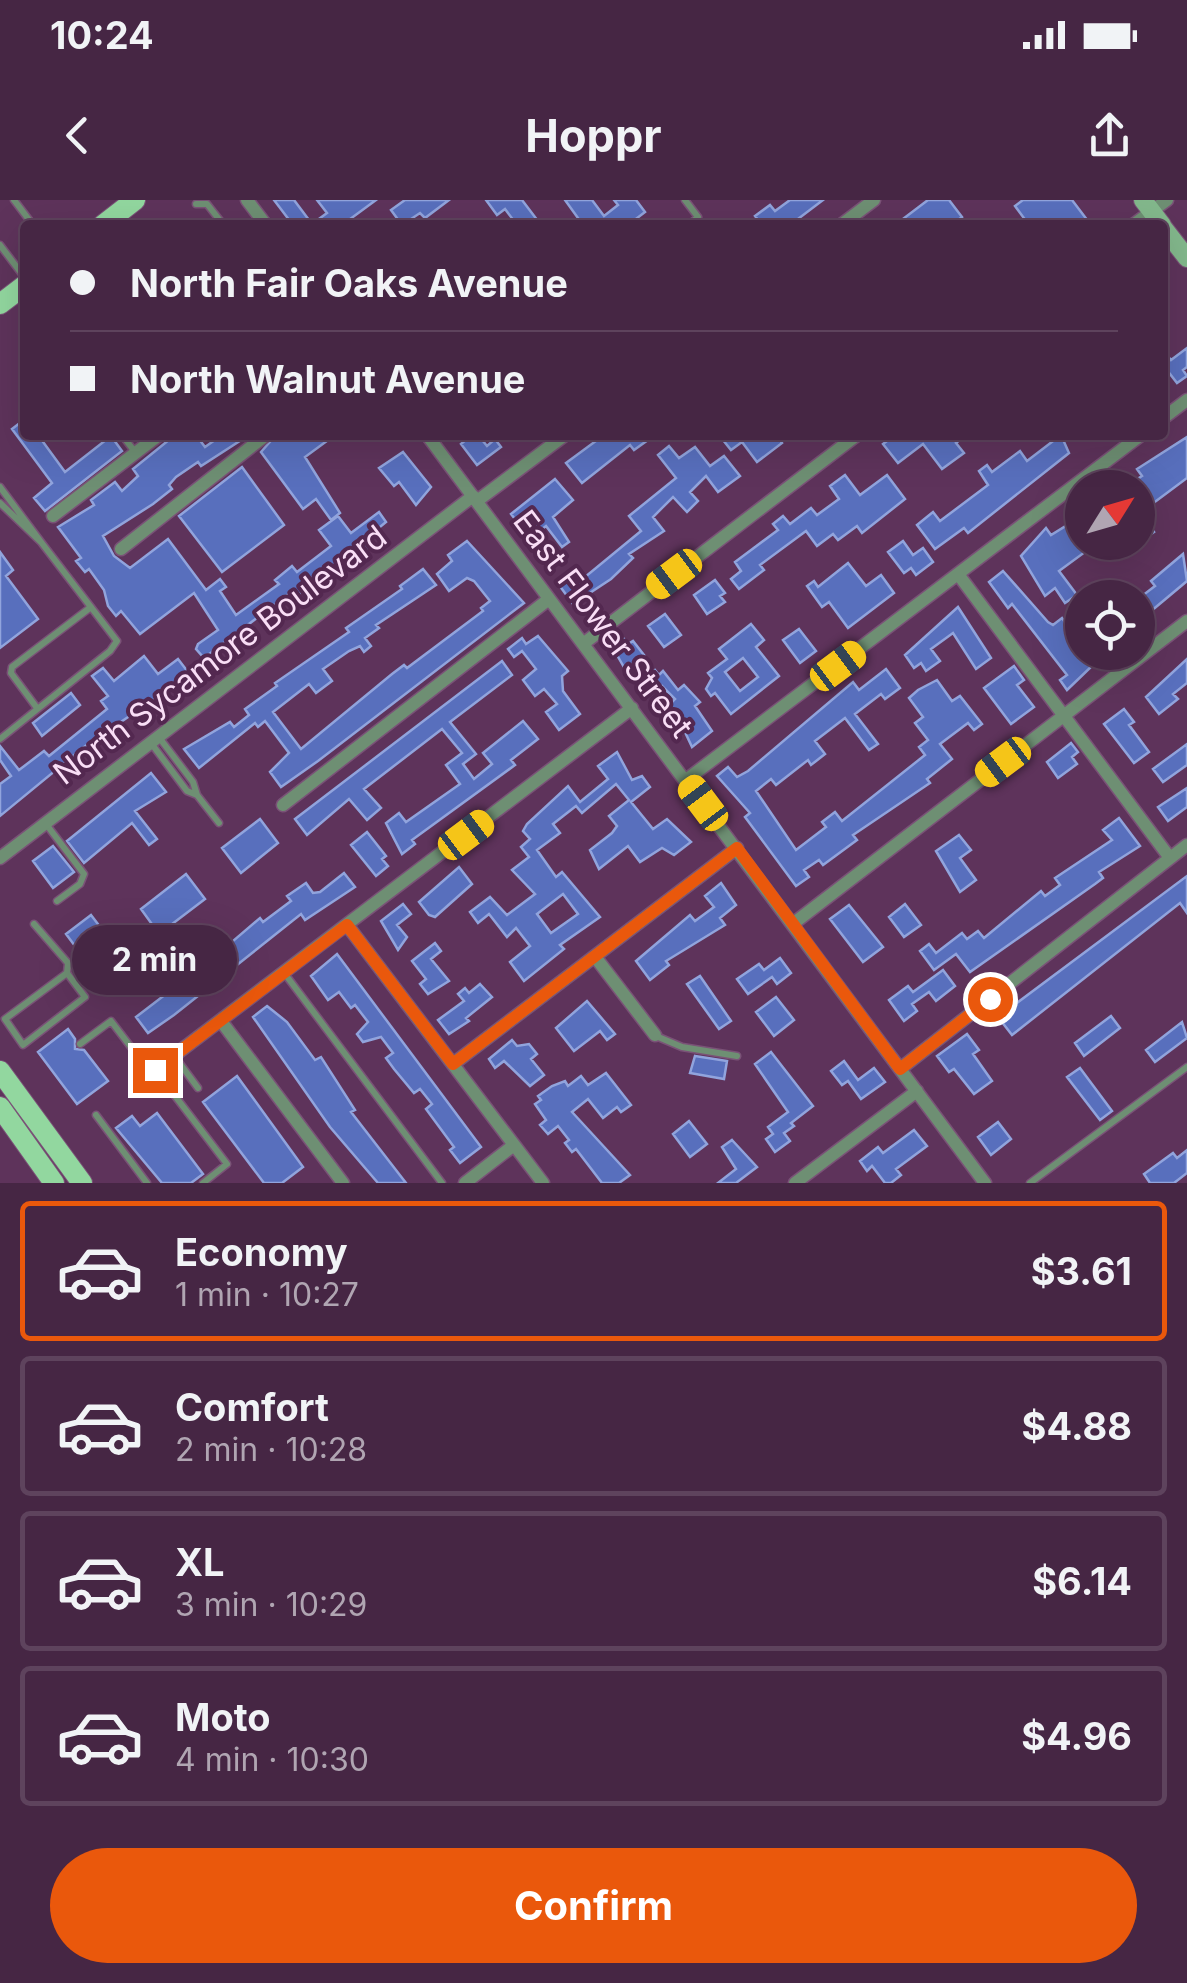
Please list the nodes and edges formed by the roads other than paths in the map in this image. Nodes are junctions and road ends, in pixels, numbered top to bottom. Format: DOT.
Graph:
graph roads {
  1 [pos="14,200"];
  2 [pos="135,200"];
  3 [pos="684,200"];
  4 [pos="874,200"];
  5 [pos="196,204"];
  6 [pos="29,220"];
  7 [pos="109,220"];
  8 [pos="220,220"];
  9 [pos="695,220"];
  10 [pos="848,220"];
  11 [pos="1168,229"];
  12 [pos="0,245"];
  13 [pos="1187,258"];
  14 [pos="20,274"];
  15 [pos="20,286"];
  16 [pos="0,304"];
  17 [pos="126,440"];
  18 [pos="153,440"];
  19 [pos="260,440"];
  20 [pos="431,440"];
  21 [pos="557,440"];
  22 [pos="851,440"];
  23 [pos="1134,440"];
  24 [pos="136,453"];
  25 [pos="0,487"];
  26 [pos="475,499"];
  27 [pos="0,503"];
  28 [pos="54,516"];
  29 [pos="41,542"];
  30 [pos="121,549"];
  31 [pos="958,574"];
  32 [pos="549,598"];
  33 [pos="91,608"];
  34 [pos="1187,621"];
  35 [pos="582,644"];
  36 [pos="632,708"];
  37 [pos="38,709"];
  38 [pos="1063,717"];
  39 [pos="0,739"];
  40 [pos="154,739"];
  41 [pos="686,780"];
  42 [pos="284,805"];
  43 [pos="46,823"];
  44 [pos="219,823"];
  45 [pos="737,848"];
  46 [pos="1186,848"];
  47 [pos="0,858"];
  48 [pos="1170,858"];
  49 [pos="58,901"];
  50 [pos="794,923"];
  51 [pos="34,924"];
  52 [pos="347,925"];
  53 [pos="596,958"];
  54 [pos="67,973"];
  55 [pos="284,973"];
  56 [pos="221,1021"];
  57 [pos="655,1035"];
  58 [pos="80,1044"];
  59 [pos="174,1055"];
  60 [pos="737,1056"];
  61 [pos="453,1064"];
  62 [pos="1187,1067"];
  63 [pos="900,1069"];
  64 [pos="0,1071"];
  65 [pos="153,1072"];
  66 [pos="198,1088"];
  67 [pos="917,1091"];
  68 [pos="0,1107"];
  69 [pos="96,1115"];
  70 [pos="514,1145"];
  71 [pos="52,1183"];
  72 [pos="82,1183"];
  73 [pos="147,1183"];
  74 [pos="203,1183"];
  75 [pos="343,1183"];
  76 [pos="442,1183"];
  77 [pos="465,1183"];
  78 [pos="543,1183"];
  79 [pos="795,1183"];
  80 [pos="985,1183"];
  81 [pos="1030,1183"];
  1 -- 6 [label="lane"];
  2 -- 7 [label="main road"];
  3 -- 9 [label="lane"];
  4 -- 10 [label="street"];
  5 -- 8 [label="lane"];
  11 -- 13 [label="street"];
  12 -- 14 [label="lane"];
  15 -- 16 [label="main road"];
  17 -- 24 [label="lane"];
  18 -- 24 [label="street"];
  19 -- 30 [label="street"];
  20 -- 26 [label="street, East Flower Street"];
  21 -- 26 [label="street, North Sycamore Boulevard"];
  22 -- 35 [label="street"];
  23 -- 31 [label="street"];
  24 -- 28 [label="street"];
  25 -- 29 [label="lane"];
  26 -- 32 [label="street, East Flower Street"];
  26 -- 40 [label="street, North Sycamore Boulevard"];
  27 -- 29 [label="lane"];
  29 -- 33 [label="lane"];
  31 -- 38 [label="street"];
  31 -- 41 [label="street"];
  32 -- 35 [label="street, East Flower Street"];
  32 -- 42 [label="street"];
  33 -- 37 [label="lane"];
  33 -- 37 [label="lane"];
  34 -- 38 [label="street"];
  35 -- 36 [label="street, East Flower Street"];
  36 -- 41 [label="street, East Flower Street"];
  36 -- 52 [label="street"];
  37 -- 39 [label="lane"];
  38 -- 48 [label="street"];
  38 -- 50 [label="street"];
  40 -- 43 [label="street, North Sycamore Boulevard"];
  40 -- 44 [label="lane"];
  41 -- 45 [label="street, East Flower Street"];
  43 -- 47 [label="street, North Sycamore Boulevard"];
  43 -- 49 [label="lane"];
  45 -- 50 [label="street, East Flower Street"];
  45 -- 53 [label="street"];
  46 -- 48 [label="street"];
  48 -- 63 [label="street"];
  50 -- 63 [label="street, East Flower Street"];
  51 -- 54 [label="lane"];
  52 -- 55 [label="street"];
  52 -- 61 [label="street"];
  53 -- 57 [label="street"];
  53 -- 61 [label="street"];
  54 -- 54 [label="lane"];
  55 -- 56 [label="street"];
  55 -- 76 [label="lane"];
  56 -- 59 [label="street"];
  56 -- 75 [label="street"];
  57 -- 60 [label="lane"];
  58 -- 65 [label="lane"];
  59 -- 65 [label="street"];
  59 -- 66 [label="lane"];
  61 -- 70 [label="street"];
  62 -- 81 [label="lane"];
  63 -- 67 [label="street, East Flower Street"];
  64 -- 72 [label="main road"];
  65 -- 74 [label="lane"];
  67 -- 79 [label="street"];
  67 -- 80 [label="street, East Flower Street"];
  68 -- 71 [label="main road"];
  69 -- 73 [label="lane"];
  70 -- 77 [label="street"];
  70 -- 78 [label="street"];
}
